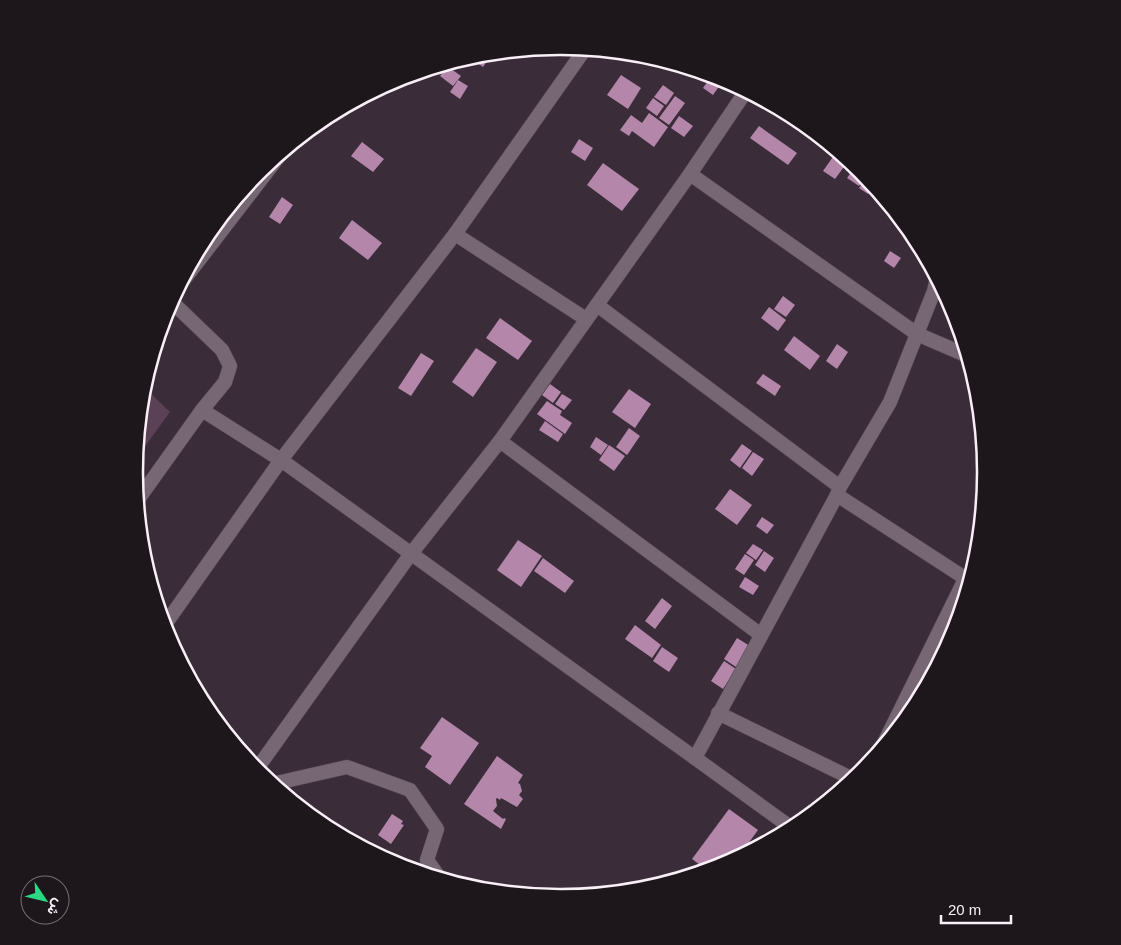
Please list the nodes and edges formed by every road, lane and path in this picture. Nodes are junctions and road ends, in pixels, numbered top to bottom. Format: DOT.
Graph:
graph roads {
  1 [pos="580,56"];
  2 [pos="742,97"];
  3 [pos="690,174"];
  4 [pos="253,190"];
  5 [pos="455,234"];
  6 [pos="208,250"];
  7 [pos="935,288"];
  8 [pos="597,305"];
  9 [pos="178,307"];
  10 [pos="586,319"];
  11 [pos="917,334"];
  12 [pos="961,353"];
  13 [pos="202,410"];
  14 [pos="500,441"];
  15 [pos="280,460"];
  16 [pos="839,491"];
  17 [pos="144,492"];
  18 [pos="410,555"];
  19 [pos="965,578"];
  20 [pos="959,598"];
  21 [pos="169,618"];
  22 [pos="761,635"];
  23 [pos="718,713"];
  24 [pos="893,725"];
  25 [pos="695,758"];
  26 [pos="261,763"];
  27 [pos="847,776"];
  28 [pos="281,782"];
  29 [pos="786,824"];
  30 [pos="434,871"];
  1 -- 5 [label="street"];
  2 -- 3 [label="street"];
  3 -- 8 [label="street"];
  3 -- 11 [label="street"];
  4 -- 6 [label="street"];
  5 -- 10 [label="street"];
  5 -- 15 [label="street"];
  7 -- 11 [label="street"];
  8 -- 10 [label="street"];
  8 -- 16 [label="street"];
  9 -- 13 [label="street"];
  10 -- 14 [label="street"];
  11 -- 12 [label="street"];
  11 -- 16 [label="street"];
  13 -- 15 [label="street"];
  13 -- 17 [label="street"];
  14 -- 18 [label="street"];
  14 -- 22 [label="street"];
  15 -- 18 [label="street"];
  15 -- 21 [label="street"];
  16 -- 19 [label="street"];
  16 -- 22 [label="street"];
  18 -- 25 [label="street"];
  18 -- 26 [label="street"];
  20 -- 24 [label="street"];
  22 -- 23 [label="street"];
  23 -- 25 [label="street"];
  23 -- 27 [label="street"];
  25 -- 29 [label="street"];
  28 -- 30 [label="street"];
}
